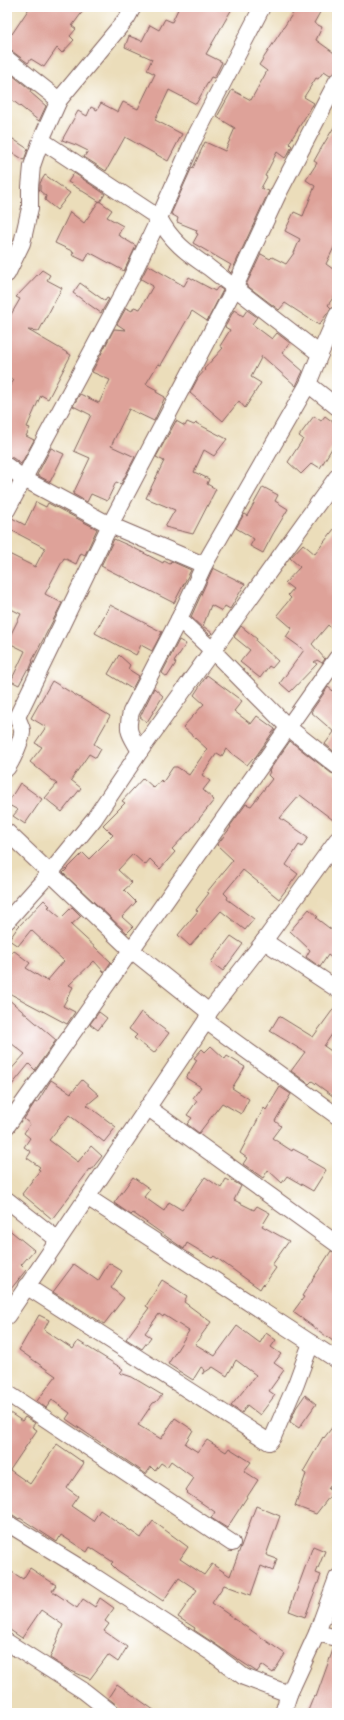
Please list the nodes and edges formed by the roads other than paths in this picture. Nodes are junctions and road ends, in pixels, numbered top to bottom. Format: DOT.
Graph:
graph roads {
  1 [pos="133,7"];
  2 [pos="262,7"];
  3 [pos="7,59"];
  4 [pos="337,81"];
  5 [pos="59,100"];
  6 [pos="41,140"];
  7 [pos="159,218"];
  8 [pos="7,274"];
  9 [pos="234,289"];
  10 [pos="337,315"];
  11 [pos="320,354"];
  12 [pos="308,384"];
  13 [pos="337,406"];
  14 [pos="7,466"];
  15 [pos="337,477"];
  16 [pos="24,479"];
  17 [pos="7,510"];
  18 [pos="110,525"];
  19 [pos="204,565"];
  20 [pos="179,619"];
  21 [pos="212,650"];
  22 [pos="337,658"];
  23 [pos="289,728"];
  24 [pos="140,751"];
  25 [pos="337,766"];
  26 [pos="7,768"];
  27 [pos="7,832"];
  28 [pos="337,840"];
  29 [pos="332,857"];
  30 [pos="50,873"];
  31 [pos="7,921"];
  32 [pos="264,941"];
  33 [pos="130,950"];
  34 [pos="337,989"];
  35 [pos="207,1016"];
  36 [pos="147,1107"];
  37 [pos="337,1116"];
  38 [pos="7,1126"];
  39 [pos="87,1197"];
  40 [pos="7,1200"];
  41 [pos="57,1239"];
  42 [pos="337,1244"];
  43 [pos="26,1286"];
  44 [pos="7,1316"];
  45 [pos="311,1343"];
  46 [pos="337,1360"];
  47 [pos="7,1393"];
  48 [pos="7,1523"];
  49 [pos="232,1543"];
  50 [pos="337,1578"];
  51 [pos="317,1633"];
  52 [pos="337,1638"];
  53 [pos="7,1642"];
  54 [pos="289,1694"];
  55 [pos="112,1713"];
  56 [pos="283,1713"];
  1 -- 5 [label="street"];
  2 -- 7 [label="street"];
  3 -- 5 [label="street"];
  4 -- 9 [label="street"];
  5 -- 6 [label="street"];
  6 -- 7 [label="street"];
  6 -- 8 [label="street"];
  7 -- 9 [label="street"];
  7 -- 16 [label="street"];
  9 -- 11 [label="street"];
  9 -- 18 [label="street"];
  10 -- 11 [label="street"];
  11 -- 12 [label="street"];
  12 -- 13 [label="street"];
  12 -- 19 [label="street"];
  14 -- 16 [label="street"];
  15 -- 21 [label="street"];
  16 -- 17 [label="street"];
  16 -- 18 [label="street"];
  18 -- 19 [label="street"];
  18 -- 26 [label="street"];
  19 -- 20 [label="street"];
  20 -- 21 [label="street"];
  20 -- 24 [label="street"];
  21 -- 23 [label="street"];
  21 -- 24 [label="street"];
  22 -- 23 [label="street"];
  23 -- 25 [label="street"];
  23 -- 33 [label="street"];
  24 -- 30 [label="street"];
  27 -- 30 [label="street"];
  28 -- 29 [label="street"];
  29 -- 32 [label="street"];
  30 -- 31 [label="street"];
  30 -- 33 [label="street"];
  32 -- 34 [label="street"];
  32 -- 35 [label="street"];
  33 -- 35 [label="street"];
  33 -- 38 [label="street"];
  35 -- 36 [label="street"];
  35 -- 37 [label="street"];
  36 -- 39 [label="street"];
  36 -- 42 [label="street"];
  39 -- 41 [label="street"];
  39 -- 45 [label="street"];
  40 -- 41 [label="street"];
  41 -- 43 [label="street"];
  43 -- 44 [label="street"];
  43 -- 45 [label="street"];
  45 -- 46 [label="street"];
  47 -- 49 [label="street"];
  48 -- 54 [label="street"];
  50 -- 51 [label="street"];
  51 -- 52 [label="street"];
  51 -- 54 [label="street"];
  53 -- 55 [label="street"];
  54 -- 56 [label="street"];
}
